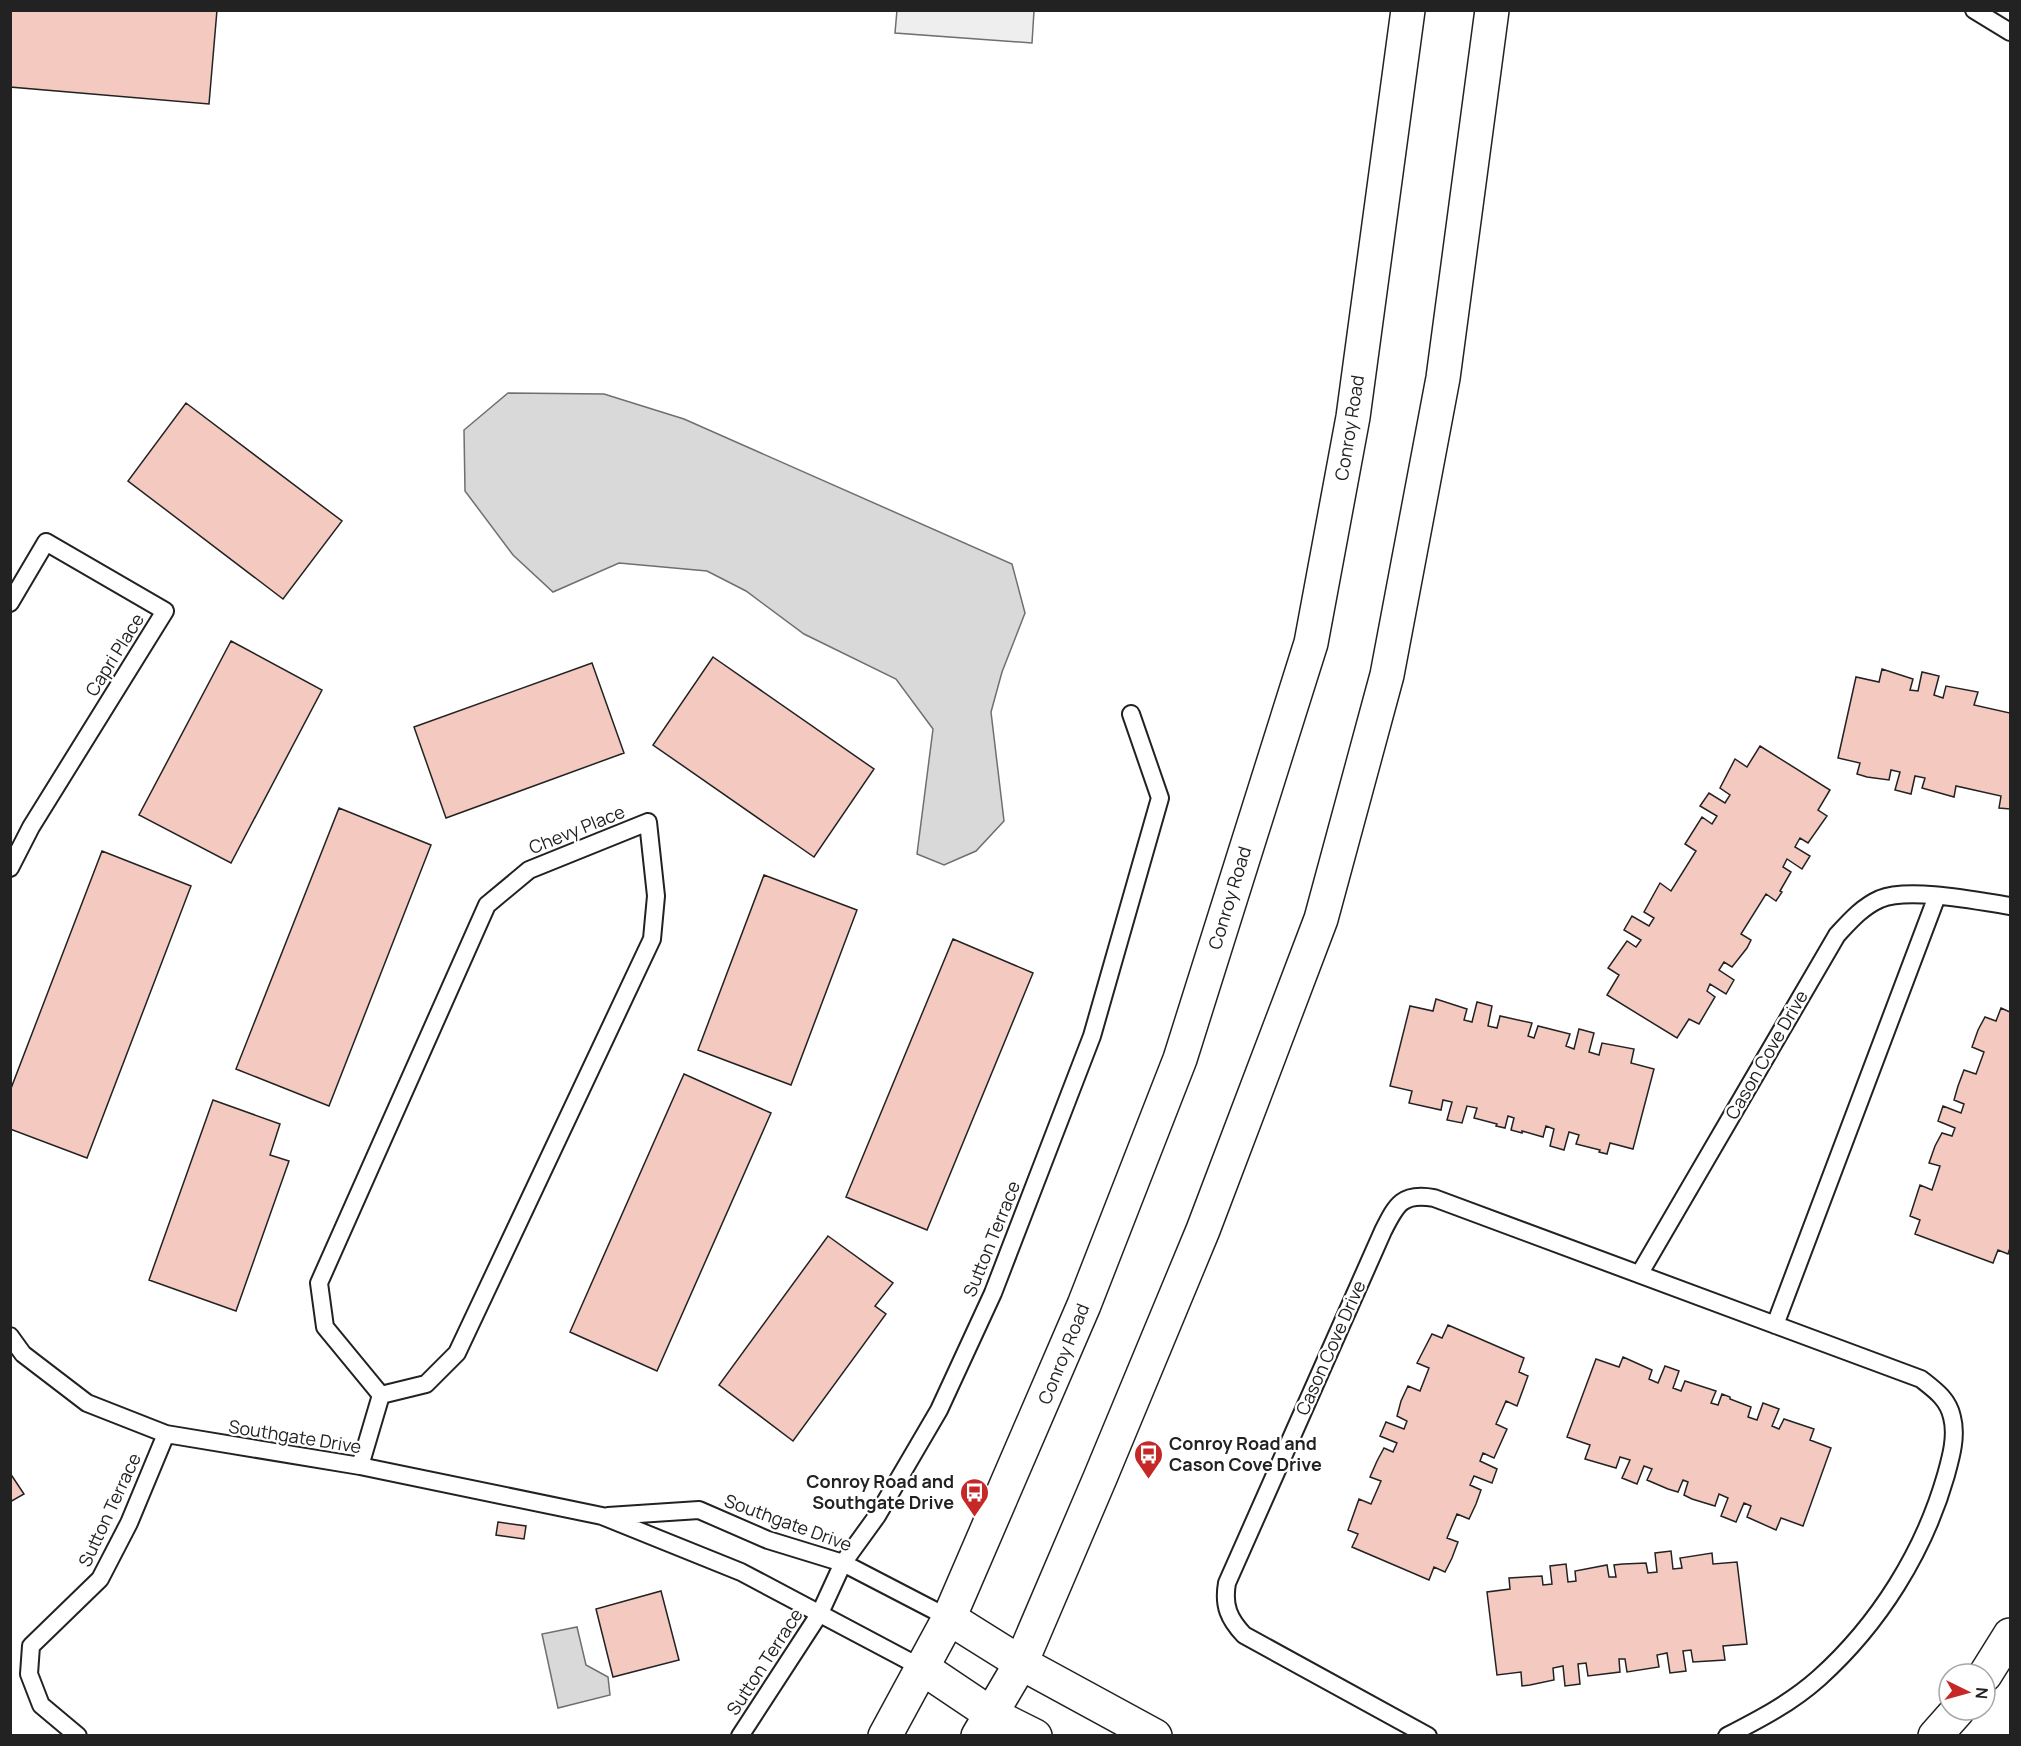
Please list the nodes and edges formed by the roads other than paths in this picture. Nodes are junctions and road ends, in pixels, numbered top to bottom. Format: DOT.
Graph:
graph roads {
  1 [pos="1408,10"];
  2 [pos="1492,10"];
  3 [pos="1974,10"];
  4 [pos="2010,32"];
  5 [pos="10,603"];
  6 [pos="1131,714"];
  7 [pos="10,868"];
  8 [pos="1937,896"];
  9 [pos="2010,906"];
  10 [pos="1640,1273"];
  11 [pos="1774,1325"];
  12 [pos="10,1336"];
  13 [pos="381,1395"];
  14 [pos="166,1434"];
  15 [pos="360,1466"];
  16 [pos="602,1516"];
  17 [pos="843,1563"];
  18 [pos="820,1612"];
  19 [pos="950,1618"];
  20 [pos="2010,1635"];
  21 [pos="1994,1662"];
  22 [pos="1021,1663"];
  23 [pos="924,1669"];
  24 [pos="1947,1722"];
  25 [pos="985,1725"];
  26 [pos="78,1736"];
  27 [pos="740,1736"];
  28 [pos="885,1736"];
  29 [pos="1035,1736"];
  30 [pos="1155,1736"];
  31 [pos="1428,1736"];
  32 [pos="1727,1736"];
  33 [pos="1935,1736"];
  1 -- 19 [label="main road, Conroy Road"];
  2 -- 22 [label="main road"];
  3 -- 4 [label="lane"];
  5 -- 7 [label="lane, Capri Place"];
  6 -- 17 [label="lane, Sutton Terrace"];
  8 -- 9 [label="lane, Cason Cove Drive"];
  8 -- 10 [label="lane, Cason Cove Drive"];
  8 -- 11 [label="lane"];
  10 -- 11 [label="lane, Cason Cove Drive"];
  10 -- 31 [label="lane, Cason Cove Drive"];
  11 -- 32 [label="lane, Cason Cove Drive"];
  12 -- 14 [label="lane, Southgate Drive"];
  13 -- 13 [label="lane, Chevy Place"];
  13 -- 15 [label="lane"];
  14 -- 15 [label="lane, Southgate Drive"];
  14 -- 26 [label="lane, Sutton Terrace"];
  15 -- 16 [label="lane, Southgate Drive"];
  16 -- 17 [label="lane, Southgate Drive"];
  16 -- 18 [label="lane, Southgate Drive"];
  17 -- 18 [label="lane, Sutton Terrace"];
  17 -- 19 [label="lane, Southgate Drive"];
  18 -- 23 [label="lane, Southgate Drive"];
  18 -- 27 [label="lane, Sutton Terrace"];
  19 -- 22 [label="main road"];
  19 -- 23 [label="main road, Conroy Road"];
  20 -- 21 [label="main road"];
  22 -- 25 [label="main road"];
  22 -- 30 [label="main road"];
  23 -- 25 [label="main road"];
  23 -- 28 [label="main road, Conroy Road"];
  24 -- 33 [label="main road"];
  25 -- 29 [label="main road"];
}
